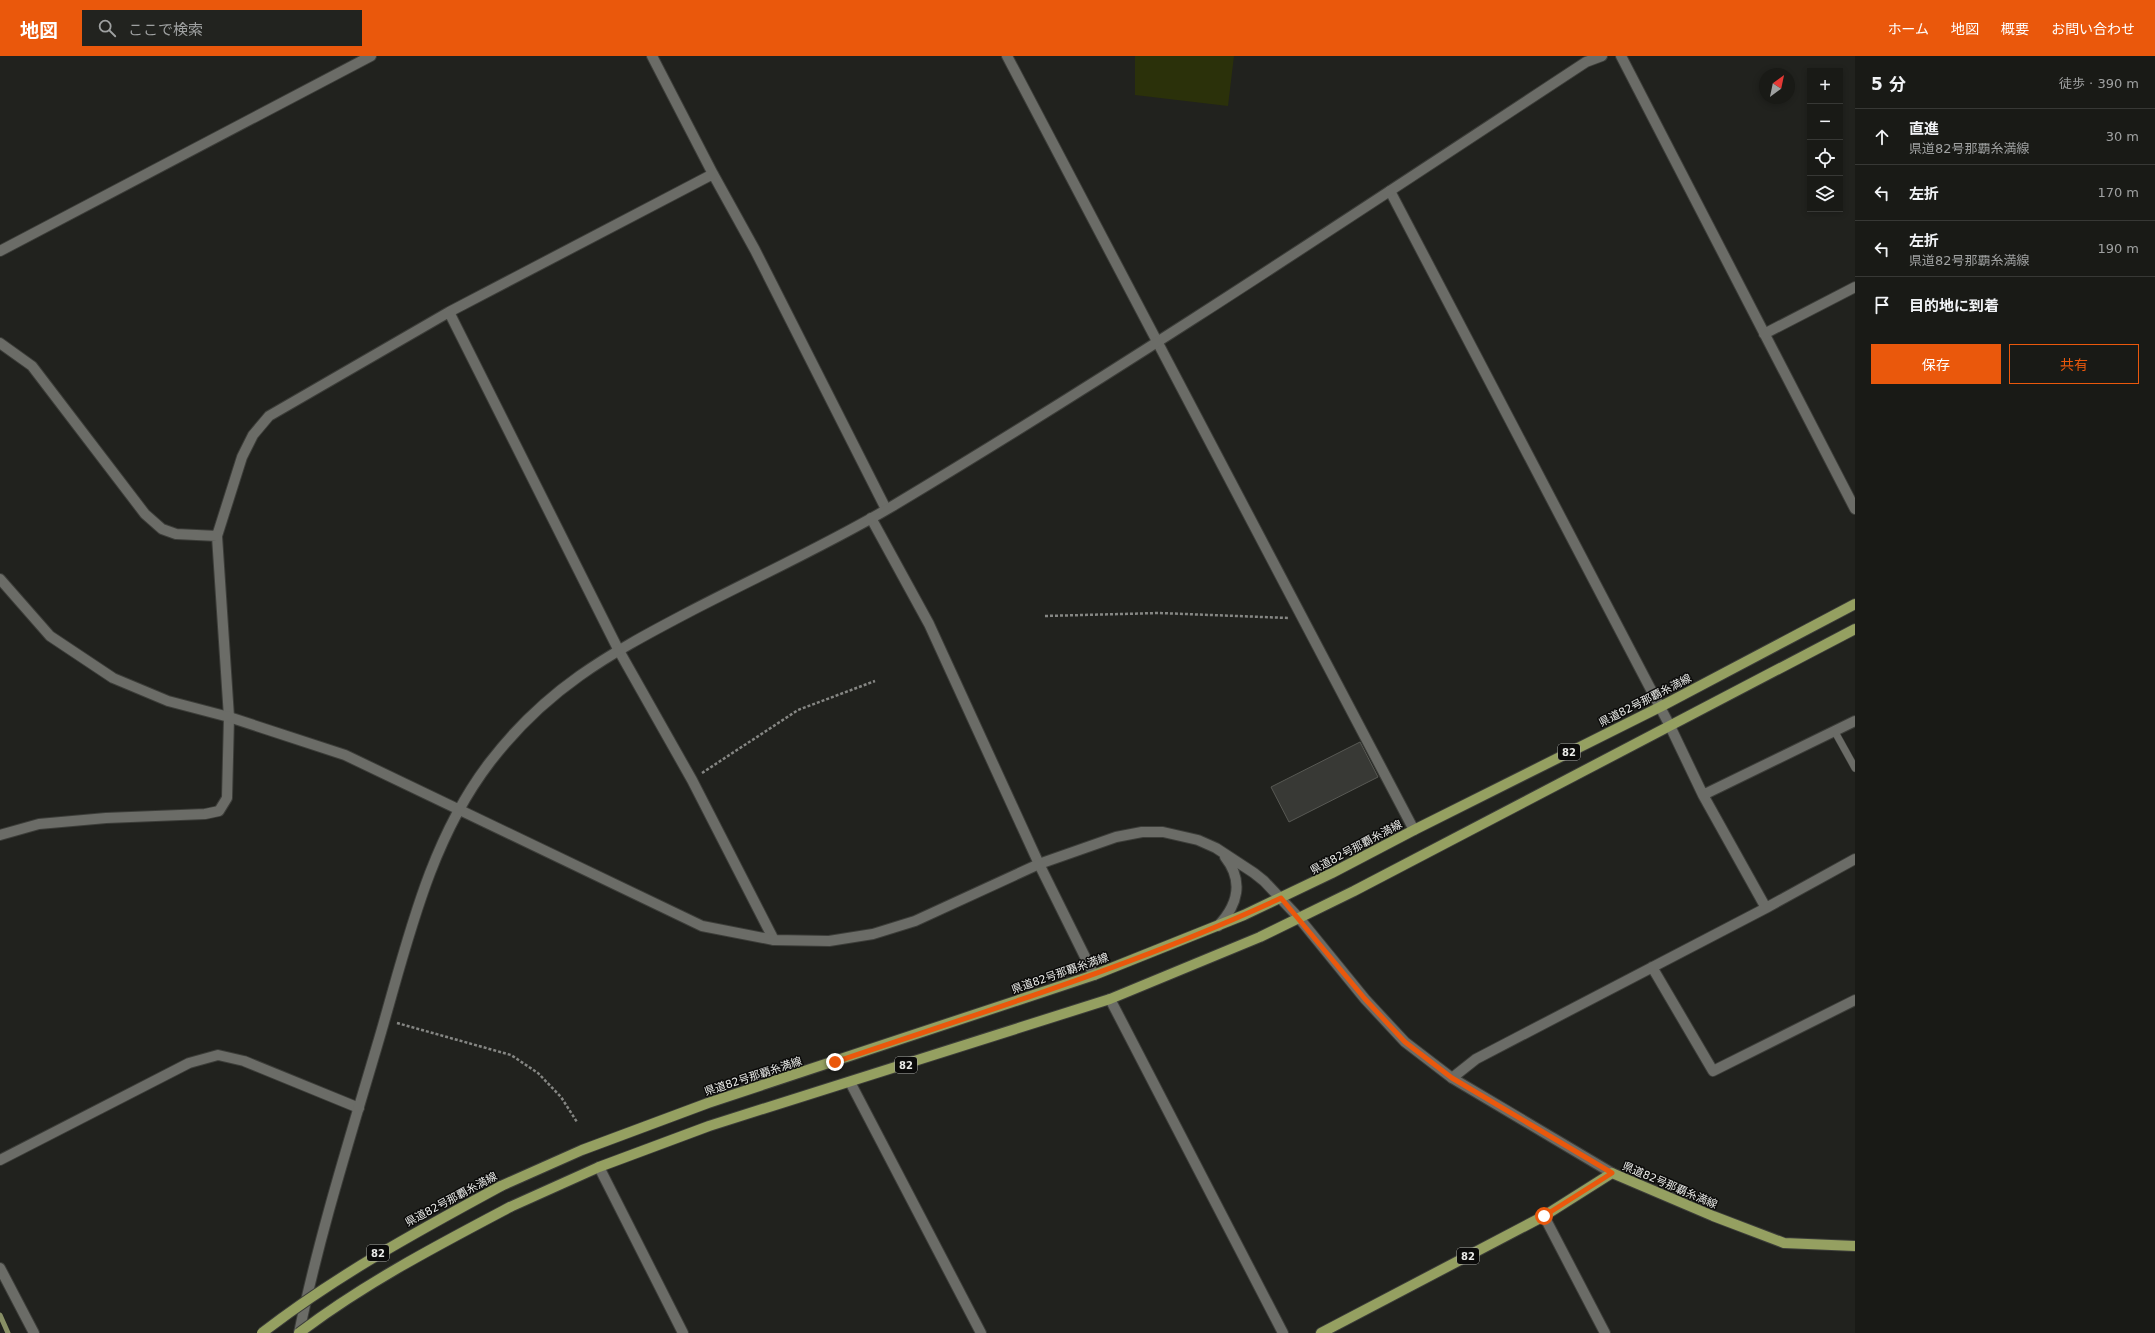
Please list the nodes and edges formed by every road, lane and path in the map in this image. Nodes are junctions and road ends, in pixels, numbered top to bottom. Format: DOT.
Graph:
graph roads {
  1 [pos="371,56"];
  2 [pos="652,56"];
  3 [pos="1007,56"];
  4 [pos="1602,56"];
  5 [pos="1622,56"];
  6 [pos="713,174"];
  7 [pos="1390,191"];
  8 [pos="0,251"];
  9 [pos="1855,287"];
  10 [pos="449,312"];
  11 [pos="1764,334"];
  12 [pos="0,343"];
  13 [pos="1157,344"];
  14 [pos="886,509"];
  15 [pos="1855,509"];
  16 [pos="871,518"];
  17 [pos="217,536"];
  18 [pos="0,579"];
  19 [pos="1855,604"];
  20 [pos="1045,616"];
  21 [pos="1302,618"];
  22 [pos="1855,629"];
  23 [pos="618,649"];
  24 [pos="875,681"];
  25 [pos="1660,707"];
  26 [pos="229,717"];
  27 [pos="1855,721"];
  28 [pos="1670,726"];
  29 [pos="1835,732"];
  30 [pos="1855,768"];
  31 [pos="692,780"];
  32 [pos="1703,795"];
  33 [pos="458,810"];
  34 [pos="1414,830"];
  35 [pos="0,835"];
  36 [pos="1216,848"];
  37 [pos="1855,859"];
  38 [pos="1039,864"];
  39 [pos="1281,898"];
  40 [pos="1766,908"];
  41 [pos="1299,918"];
  42 [pos="1218,926"];
  43 [pos="774,940"];
  44 [pos="1652,967"];
  45 [pos="1094,975"];
  46 [pos="1110,999"];
  47 [pos="1855,1000"];
  48 [pos="385,1020"];
  49 [pos="1452,1078"];
  50 [pos="850,1082"];
  51 [pos="359,1108"];
  52 [pos="577,1122"];
  53 [pos="0,1160"];
  54 [pos="599,1167"];
  55 [pos="1612,1173"];
  56 [pos="1544,1216"];
  57 [pos="1855,1246"];
  58 [pos="0,1268"];
  59 [pos="34,1333"];
  60 [pos="262,1333"];
  61 [pos="299,1333"];
  62 [pos="683,1333"];
  63 [pos="981,1333"];
  64 [pos="1283,1333"];
  65 [pos="1321,1333"];
  66 [pos="1605,1333"];
  1 -- 8 [label="street"];
  2 -- 6 [label="street"];
  3 -- 13 [label="street"];
  4 -- 7 [label="street"];
  5 -- 11 [label="street"];
  6 -- 10 [label="street"];
  6 -- 14 [label="street"];
  7 -- 13 [label="street"];
  7 -- 25 [label="street"];
  9 -- 11 [label="street"];
  10 -- 17 [label="street"];
  10 -- 23 [label="street"];
  11 -- 15 [label="street"];
  12 -- 17 [label="street"];
  13 -- 14 [label="street"];
  13 -- 21 [label="street"];
  14 -- 16 [label="street"];
  16 -- 23 [label="street"];
  16 -- 38 [label="street"];
  17 -- 26 [label="street"];
  18 -- 26 [label="street"];
  19 -- 25 [label="main road, 県道82号那覇糸満線 / 82"];
  20 -- 21 [label="path"];
  21 -- 34 [label="street"];
  22 -- 28 [label="main road, 82"];
  23 -- 31 [label="street"];
  23 -- 33 [label="street"];
  24 -- 31 [label="path"];
  25 -- 28 [label="street"];
  25 -- 34 [label="main road, 県道82号那覇糸満線 / 82"];
  26 -- 33 [label="street"];
  26 -- 35 [label="street"];
  27 -- 29 [label="street"];
  28 -- 32 [label="street"];
  28 -- 41 [label="main road, 82"];
  29 -- 30 [label="lane"];
  29 -- 32 [label="street"];
  31 -- 43 [label="street"];
  32 -- 40 [label="street"];
  33 -- 43 [label="street"];
  33 -- 48 [label="street"];
  34 -- 39 [label="main road, 県道82号那覇糸満線 / 82"];
  36 -- 38 [label="street"];
  36 -- 39 [label="street"];
  36 -- 42 [label="street"];
  37 -- 40 [label="street"];
  38 -- 43 [label="street"];
  38 -- 45 [label="street"];
  39 -- 41 [label="street"];
  39 -- 42 [label="main road, 県道82号那覇糸満線 / 82"];
  40 -- 44 [label="street"];
  41 -- 46 [label="main road, 82"];
  41 -- 49 [label="street"];
  42 -- 45 [label="main road, 県道82号那覇糸満線 / 82"];
  44 -- 47 [label="street"];
  44 -- 49 [label="street"];
  45 -- 60 [label="main road, 県道82号那覇糸満線 / 82, bridge"];
  46 -- 50 [label="main road, 82"];
  46 -- 64 [label="street"];
  48 -- 51 [label="street"];
  48 -- 52 [label="path"];
  49 -- 55 [label="street"];
  50 -- 54 [label="main road, 82"];
  50 -- 63 [label="street"];
  51 -- 53 [label="street"];
  51 -- 61 [label="street"];
  54 -- 61 [label="main road, 82, bridge"];
  54 -- 62 [label="street"];
  55 -- 56 [label="main road, 県道82号那覇糸満線 / 82"];
  55 -- 57 [label="main road, 県道82号那覇糸満線"];
  56 -- 65 [label="main road, 県道82号那覇糸満線 / 82"];
  56 -- 66 [label="street"];
  58 -- 59 [label="street"];
}
